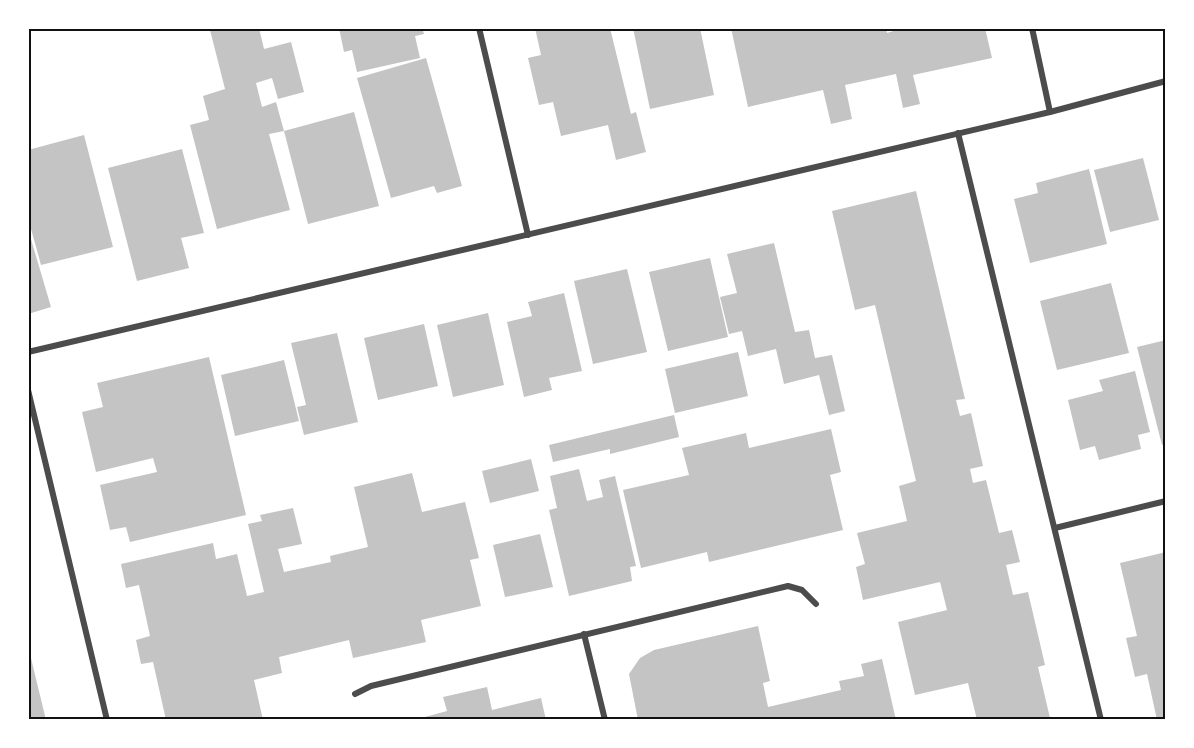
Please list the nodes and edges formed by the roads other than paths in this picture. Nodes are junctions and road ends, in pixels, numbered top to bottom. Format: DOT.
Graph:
graph roads {
  1 [pos="479,28"];
  2 [pos="1032,28"];
  3 [pos="1166,81"];
  4 [pos="1050,112"];
  5 [pos="958,133"];
  6 [pos="528,235"];
  7 [pos="28,352"];
  8 [pos="28,390"];
  9 [pos="1166,501"];
  10 [pos="1054,528"];
  11 [pos="816,604"];
  12 [pos="584,634"];
  13 [pos="355,694"];
  14 [pos="107,720"];
  15 [pos="605,720"];
  16 [pos="1101,720"];
  1 -- 6 [label="street"];
  2 -- 4 [label="street"];
  3 -- 4 [label="street"];
  4 -- 5 [label="street"];
  5 -- 6 [label="street"];
  5 -- 10 [label="street"];
  6 -- 7 [label="street"];
  8 -- 14 [label="street"];
  9 -- 10 [label="street"];
  10 -- 16 [label="street"];
  11 -- 12 [label="street"];
  12 -- 13 [label="street"];
  12 -- 15 [label="street"];
}
